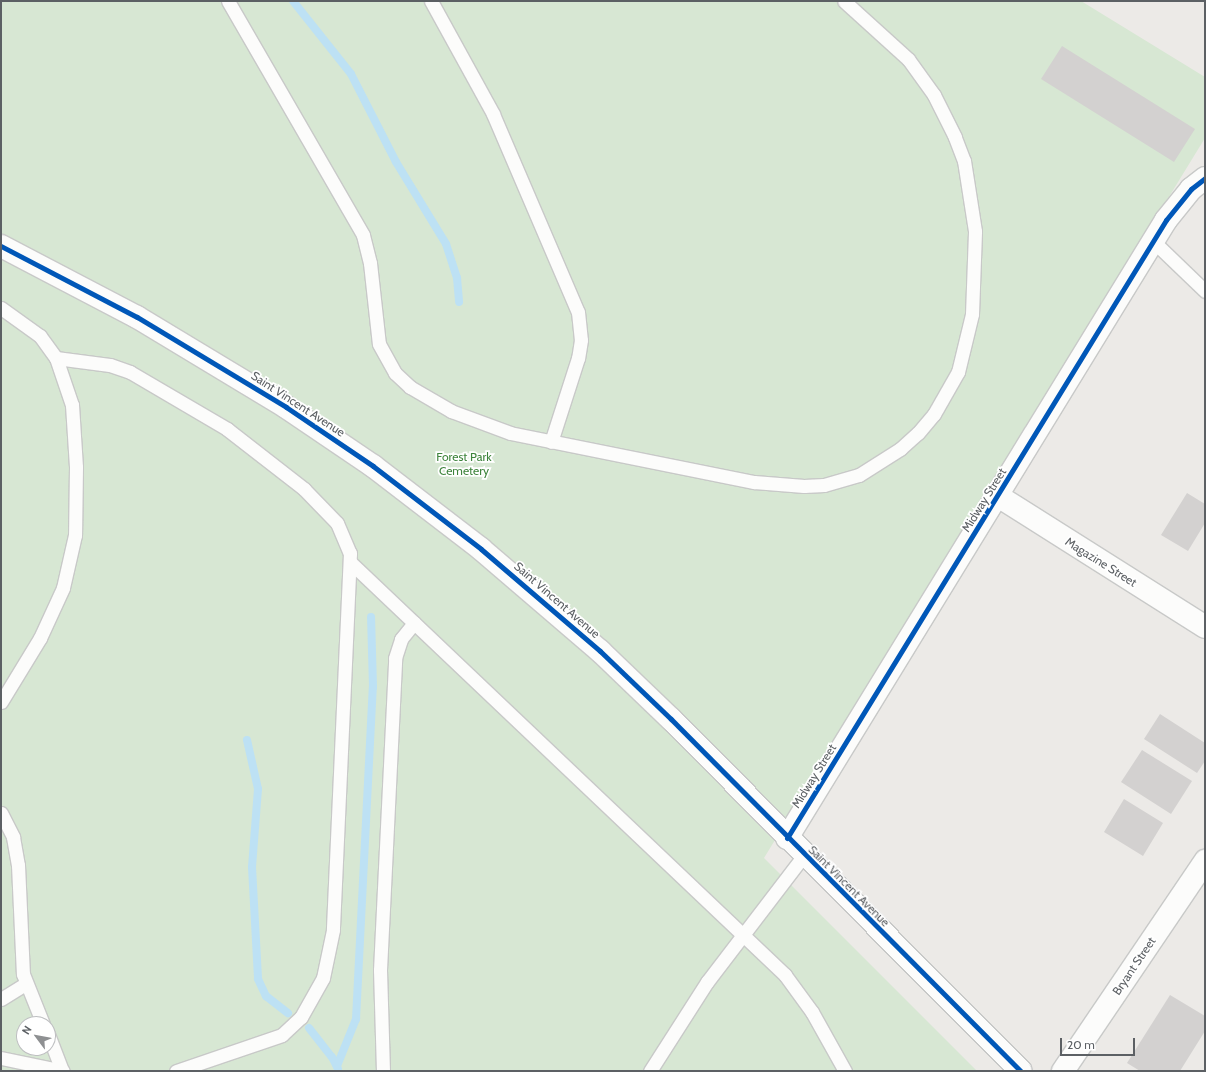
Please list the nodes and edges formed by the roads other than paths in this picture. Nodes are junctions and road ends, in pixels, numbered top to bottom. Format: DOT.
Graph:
graph roads {
  1 [pos="228,1"];
  2 [pos="431,1"];
  3 [pos="844,1"];
  4 [pos="1205,178"];
  5 [pos="1153,241"];
  6 [pos="1,246"];
  7 [pos="1205,291"];
  8 [pos="1,308"];
  9 [pos="56,358"];
  10 [pos="551,442"];
  11 [pos="998,496"];
  12 [pos="350,562"];
  13 [pos="414,623"];
  14 [pos="1205,627"];
  15 [pos="1,702"];
  16 [pos="1,813"];
  17 [pos="787,838"];
  18 [pos="804,855"];
  19 [pos="1205,861"];
  20 [pos="741,935"];
  21 [pos="25,984"];
  22 [pos="1,999"];
  23 [pos="39,1016"];
  24 [pos="56,1055"];
  25 [pos="1,1058"];
  26 [pos="62,1071"];
  27 [pos="176,1071"];
  28 [pos="383,1071"];
  29 [pos="650,1071"];
  30 [pos="845,1071"];
  31 [pos="1020,1071"];
  32 [pos="1063,1071"];
  1 -- 10 [label="lane"];
  2 -- 10 [label="lane"];
  3 -- 10 [label="lane"];
  4 -- 5 [label="street, Midway Street"];
  5 -- 7 [label="lane"];
  5 -- 11 [label="street, Midway Street"];
  6 -- 17 [label="street, Saint Vincent Avenue"];
  8 -- 9 [label="lane"];
  9 -- 12 [label="lane"];
  9 -- 15 [label="lane"];
  11 -- 14 [label="street, Magazine Street"];
  11 -- 17 [label="street, Midway Street"];
  12 -- 13 [label="lane"];
  12 -- 27 [label="lane"];
  13 -- 20 [label="lane"];
  13 -- 28 [label="lane"];
  16 -- 21 [label="lane"];
  17 -- 18 [label="street, Saint Vincent Avenue"];
  18 -- 20 [label="lane"];
  18 -- 31 [label="street, Saint Vincent Avenue"];
  19 -- 32 [label="street, Bryant Street"];
  20 -- 29 [label="lane"];
  20 -- 30 [label="lane"];
  21 -- 22 [label="lane"];
  21 -- 23 [label="lane"];
  24 -- 26 [label="lane"];
  25 -- 26 [label="lane"];
}
